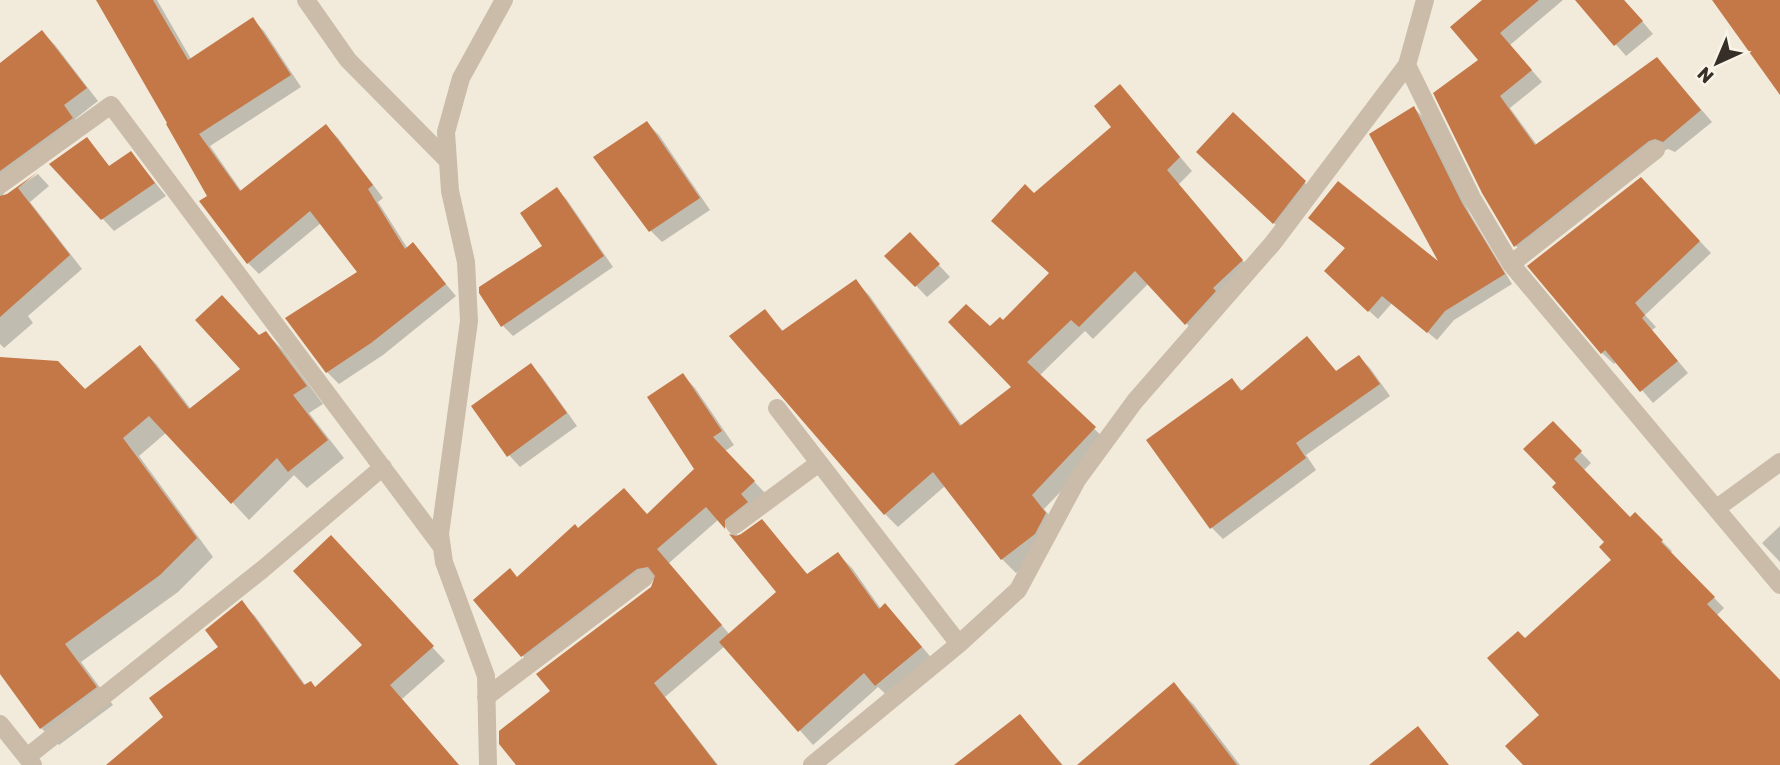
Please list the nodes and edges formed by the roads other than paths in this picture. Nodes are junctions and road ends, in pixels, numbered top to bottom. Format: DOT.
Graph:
graph roads {
  1 [pos="306,0"];
  2 [pos="504,0"];
  3 [pos="1425,0"];
  4 [pos="1406,65"];
  5 [pos="1656,150"];
  6 [pos="448,161"];
  7 [pos="0,185"];
  8 [pos="1511,264"];
  9 [pos="777,408"];
  10 [pos="819,463"];
  11 [pos="1780,463"];
  12 [pos="383,467"];
  13 [pos="1717,508"];
  14 [pos="736,524"];
  15 [pos="442,547"];
  16 [pos="644,578"];
  17 [pos="1780,585"];
  18 [pos="959,645"];
  19 [pos="486,697"];
  20 [pos="0,724"];
  21 [pos="30,761"];
  22 [pos="819,763"];
  23 [pos="488,765"];
  1 -- 6 [label="street"];
  2 -- 6 [label="street"];
  3 -- 4 [label="street"];
  4 -- 8 [label="street"];
  4 -- 18 [label="street"];
  5 -- 8 [label="street"];
  6 -- 15 [label="street"];
  7 -- 12 [label="street"];
  8 -- 13 [label="street"];
  9 -- 10 [label="street"];
  10 -- 14 [label="street"];
  10 -- 18 [label="street"];
  11 -- 13 [label="street"];
  12 -- 15 [label="street"];
  12 -- 21 [label="street"];
  13 -- 17 [label="street"];
  15 -- 19 [label="street"];
  16 -- 19 [label="street"];
  18 -- 22 [label="street"];
  19 -- 23 [label="street"];
  20 -- 21 [label="street"];
}
